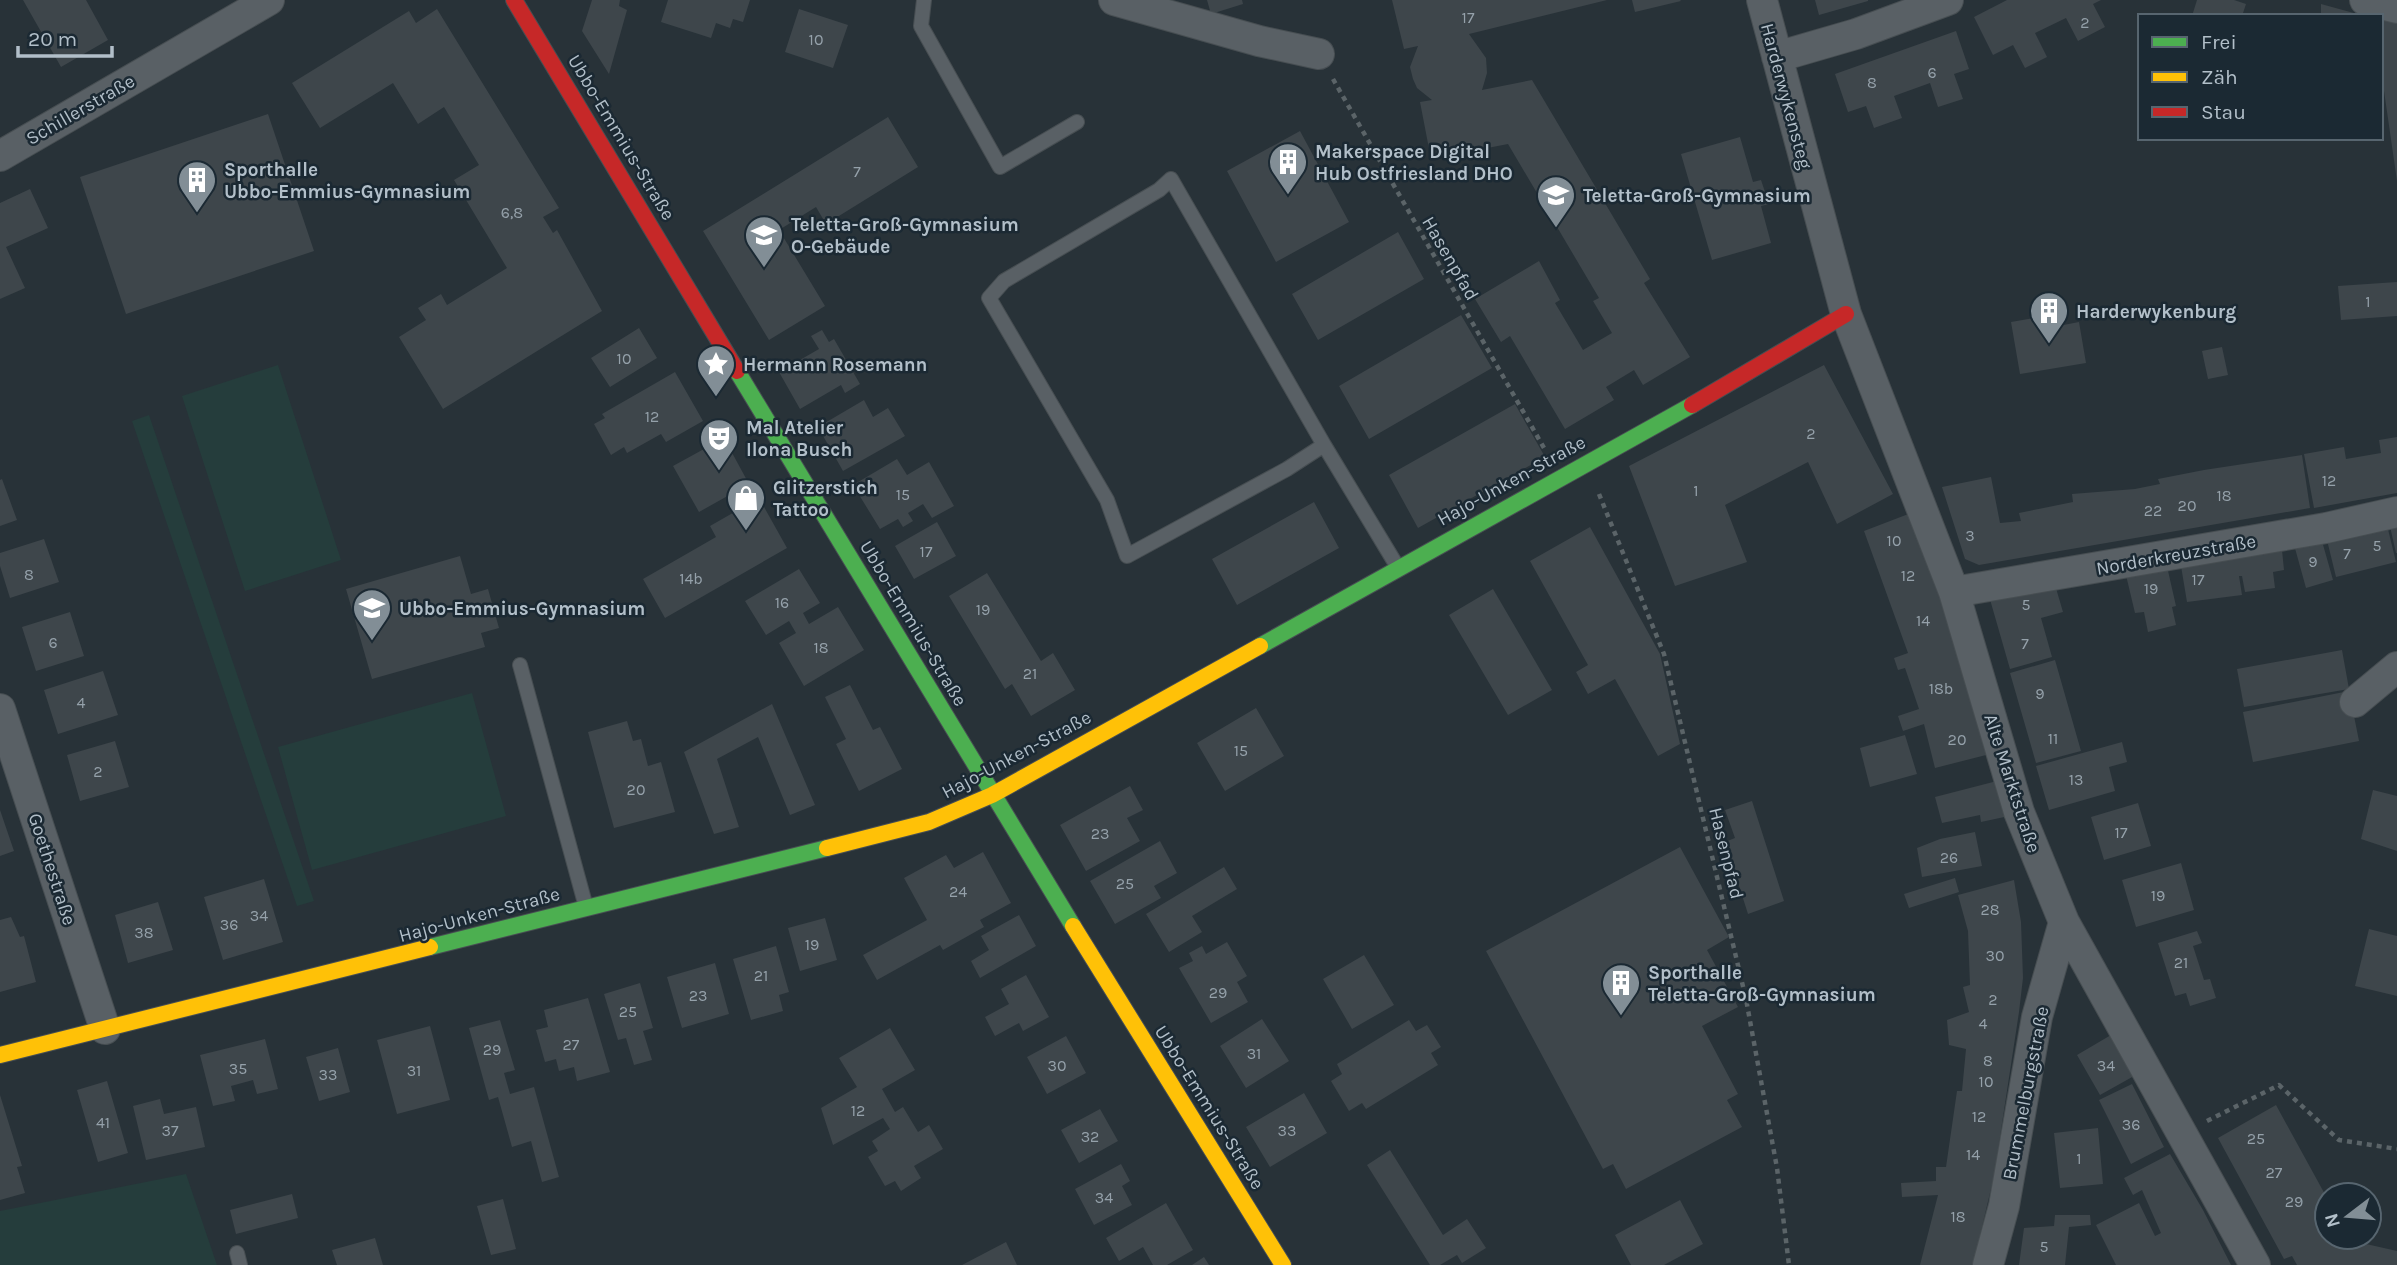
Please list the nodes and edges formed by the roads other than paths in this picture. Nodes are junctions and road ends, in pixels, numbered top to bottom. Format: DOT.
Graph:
graph roads {
  1 [pos="269,0"];
  2 [pos="514,0"];
  3 [pos="924,0"];
  4 [pos="1114,0"];
  5 [pos="1762,0"];
  6 [pos="1948,0"];
  7 [pos="2365,0"];
  8 [pos="2397,8"];
  9 [pos="1319,54"];
  10 [pos="1777,57"];
  11 [pos="1077,122"];
  12 [pos="0,156"];
  13 [pos="1846,314"];
  14 [pos="1324,445"];
  15 [pos="2397,512"];
  16 [pos="1398,567"];
  17 [pos="1954,592"];
  18 [pos="520,665"];
  19 [pos="2397,667"];
  20 [pos="2355,702"];
  21 [pos="0,709"];
  22 [pos="992,795"];
  23 [pos="587,908"];
  24 [pos="2064,922"];
  25 [pos="106,1029"];
  26 [pos="0,1055"];
  27 [pos="1283,1265"];
  28 [pos="1988,1265"];
  29 [pos="2255,1265"];
  1 -- 12 [label="street, Schillerstraße"];
  2 -- 22 [label="street, Ubbo-Emmius-Straße"];
  3 -- 11 [label="lane"];
  4 -- 9 [label="street"];
  5 -- 10 [label="street, Harderwykensteg"];
  6 -- 10 [label="street"];
  7 -- 8 [label="street"];
  10 -- 13 [label="street, Harderwykensteg"];
  13 -- 16 [label="street, Hajo-Unken-Straße"];
  13 -- 17 [label="street, Alte Marktstraße"];
  14 -- 14 [label="lane"];
  14 -- 16 [label="lane"];
  15 -- 17 [label="street, Norderkreuzstraße"];
  16 -- 22 [label="street, Hajo-Unken-Straße"];
  17 -- 24 [label="street, Alte Marktstraße"];
  18 -- 23 [label="lane"];
  19 -- 20 [label="street"];
  21 -- 25 [label="street, Goethestraße"];
  22 -- 23 [label="street, Hajo-Unken-Straße"];
  22 -- 27 [label="street, Ubbo-Emmius-Straße"];
  23 -- 25 [label="street, Hajo-Unken-Straße"];
  24 -- 28 [label="street, Brummelburgstraße"];
  24 -- 29 [label="street, Alte Marktstraße"];
  25 -- 26 [label="street, Hajo-Unken-Straße"];
}
